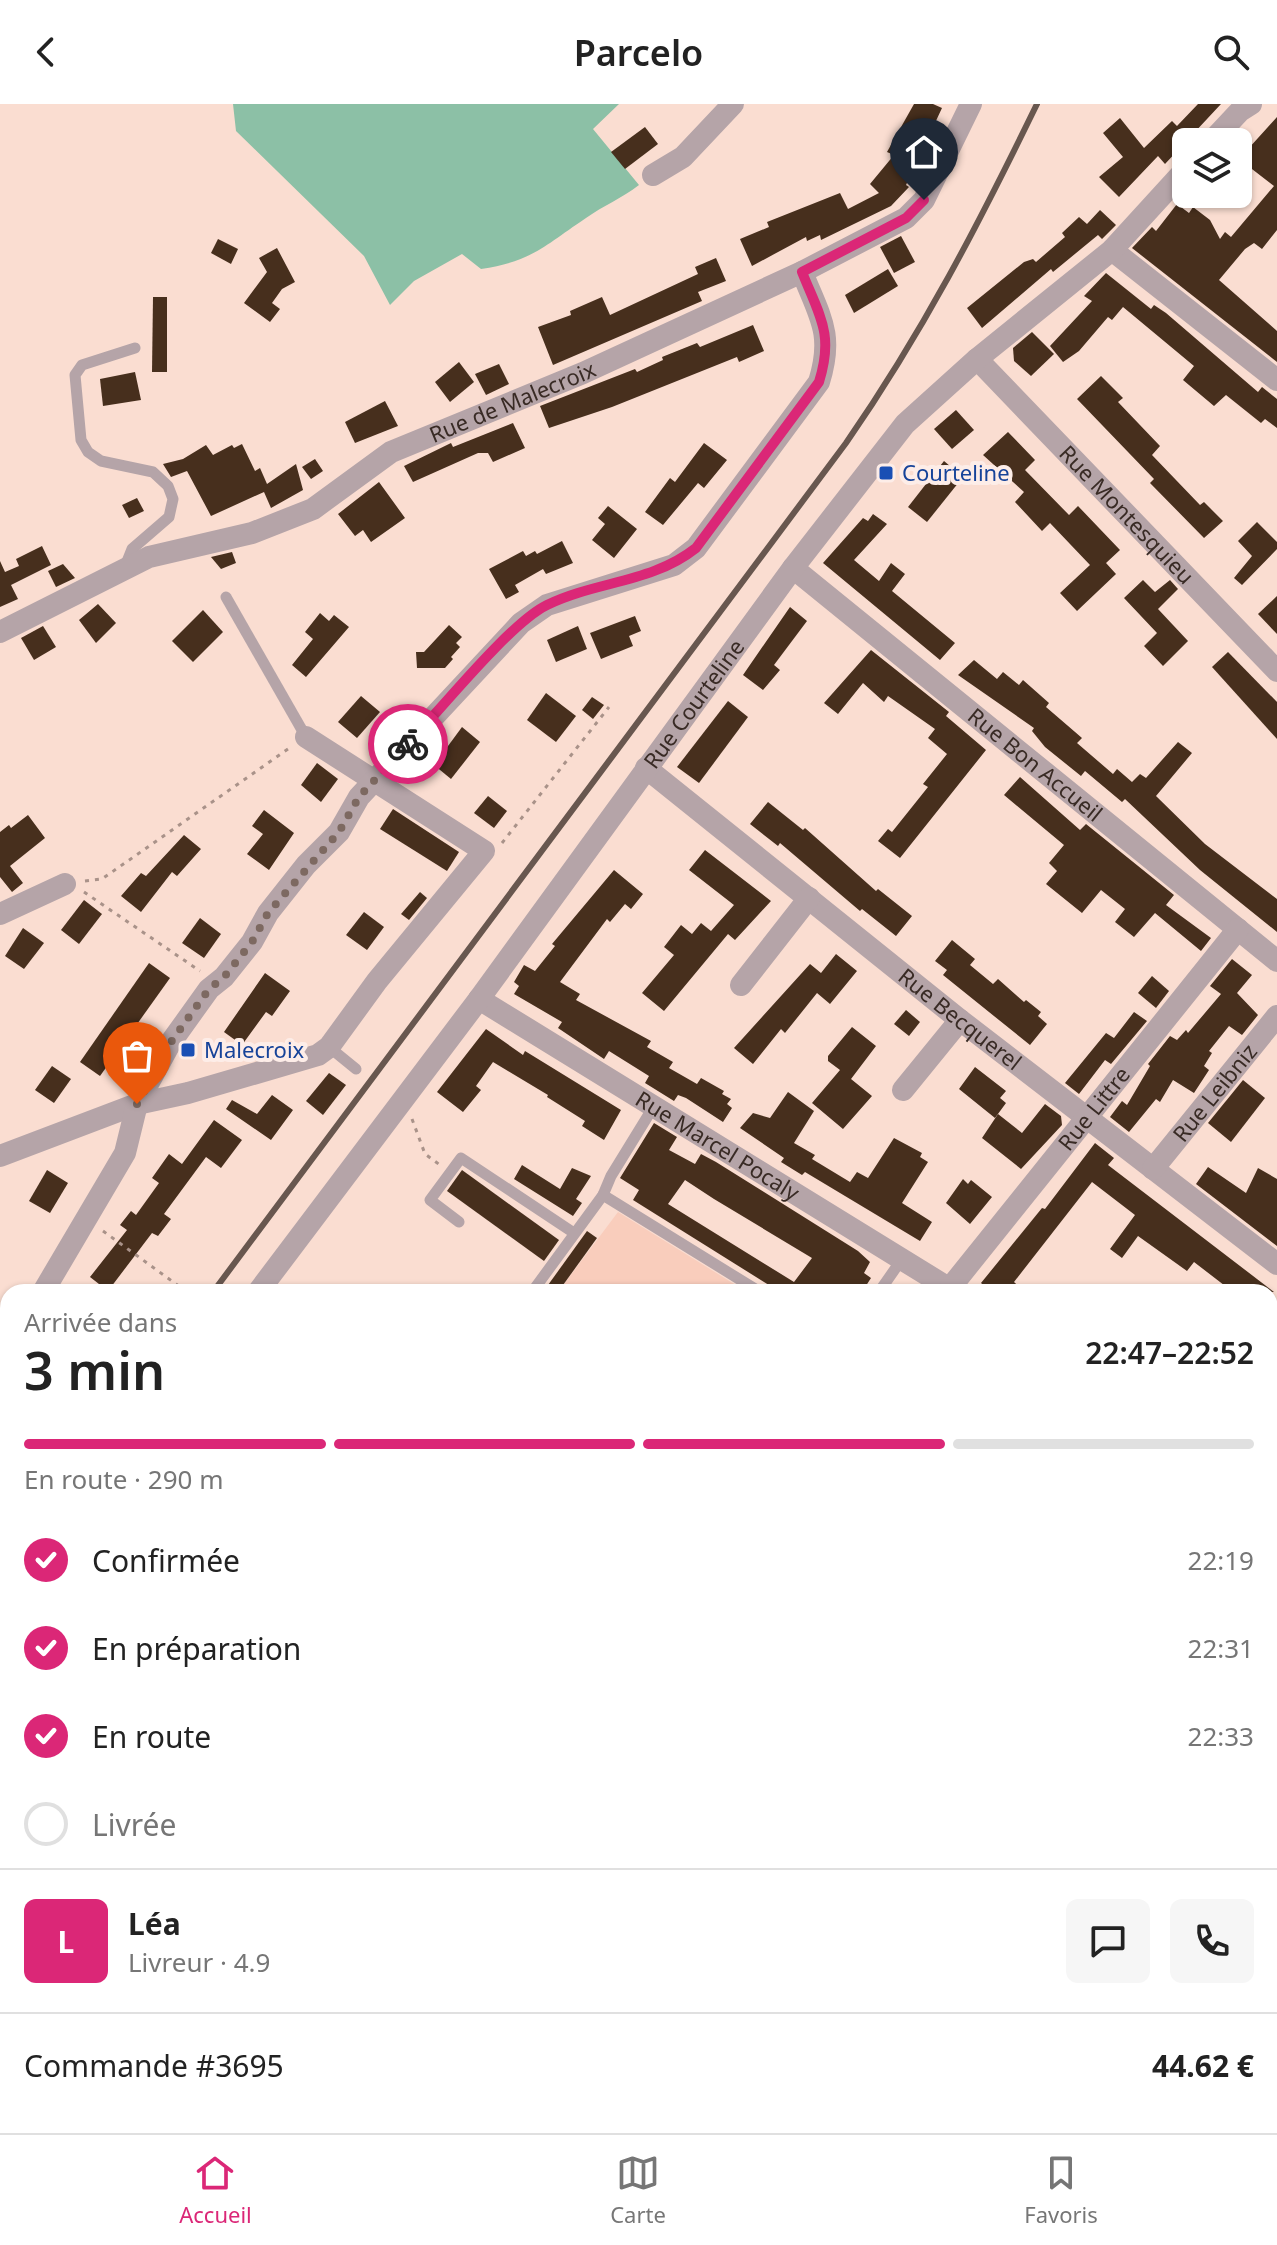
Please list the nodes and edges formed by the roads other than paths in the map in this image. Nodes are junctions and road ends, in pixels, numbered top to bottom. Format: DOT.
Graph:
graph roads {
  1 [pos="733,104"];
  2 [pos="971,104"];
  3 [pos="1251,104"];
  4 [pos="1224,128"];
  5 [pos="653,175"];
  6 [pos="1172,184"];
  7 [pos="1112,250"];
  8 [pos="802,272"];
  9 [pos="135,348"];
  10 [pos="977,359"];
  11 [pos="1277,380"];
  12 [pos="793,568"];
  13 [pos="123,571"];
  14 [pos="226,597"];
  15 [pos="0,632"];
  16 [pos="1277,671"];
  17 [pos="306,737"];
  18 [pos="646,768"];
  19 [pos="375,779"];
  20 [pos="72,883"];
  21 [pos="809,898"];
  22 [pos="0,914"];
  23 [pos="1238,929"];
  24 [pos="1277,961"];
  25 [pos="741,985"];
  26 [pos="479,999"];
  27 [pos="1277,1016"];
  28 [pos="960,1020"];
  29 [pos="329,1047"];
  30 [pos="356,1069"];
  31 [pos="903,1090"];
  32 [pos="137,1104"];
  33 [pos="654,1106"];
  34 [pos="1087,1116"];
  35 [pos="0,1156"];
  36 [pos="1153,1169"];
  37 [pos="603,1195"];
  38 [pos="459,1222"];
  39 [pos="574,1233"];
  40 [pos="902,1259"];
  41 [pos="1277,1264"];
  42 [pos="48,1284"];
  43 [pos="264,1284"];
  44 [pos="538,1284"];
  45 [pos="747,1284"];
  46 [pos="885,1284"];
  47 [pos="942,1284"];
  48 [pos="957,1284"];
  1 -- 5 [label="street"];
  2 -- 8 [label="street, Rue de Malecroix"];
  3 -- 4 [label="street"];
  6 -- 7 [label="street, Rue Courteline"];
  7 -- 10 [label="street, Rue Courteline"];
  7 -- 11 [label="street"];
  8 -- 13 [label="street, Rue de Malecroix"];
  8 -- 19 [label="street"];
  9 -- 13 [label="lane"];
  10 -- 12 [label="street, Rue Courteline"];
  10 -- 16 [label="street, Rue Montesquieu"];
  12 -- 18 [label="street, Rue Courteline"];
  12 -- 23 [label="street, Rue Bon Accueil"];
  13 -- 15 [label="street, Rue de Malecroix"];
  14 -- 17 [label="lane"];
  17 -- 19 [label="street"];
  18 -- 21 [label="street, Rue Becquerel"];
  18 -- 26 [label="street, Rue Courteline"];
  19 -- 29 [label="street"];
  19 -- 32 [label="street"];
  20 -- 22 [label="street"];
  21 -- 25 [label="street"];
  21 -- 28 [label="street, Rue Becquerel"];
  23 -- 24 [label="street, Rue Bon Accueil"];
  23 -- 34 [label="street, Rue Littre"];
  26 -- 33 [label="street, Rue Marcel Pocaly"];
  26 -- 43 [label="street, Rue Courteline"];
  27 -- 36 [label="street, Rue Leibniz"];
  28 -- 31 [label="street"];
  28 -- 34 [label="street, Rue Becquerel"];
  29 -- 30 [label="lane"];
  29 -- 32 [label="street"];
  32 -- 35 [label="street"];
  32 -- 42 [label="street"];
  33 -- 37 [label="lane"];
  33 -- 40 [label="street, Rue Marcel Pocaly"];
  34 -- 36 [label="street, Rue Becquerel"];
  34 -- 48 [label="street, Rue Littre"];
  36 -- 41 [label="street, Rue Becquerel"];
  37 -- 39 [label="lane"];
  37 -- 45 [label="lane"];
  38 -- 39 [label="lane"];
  39 -- 44 [label="lane"];
  40 -- 46 [label="lane"];
  40 -- 47 [label="street, Rue Marcel Pocaly"];
}
